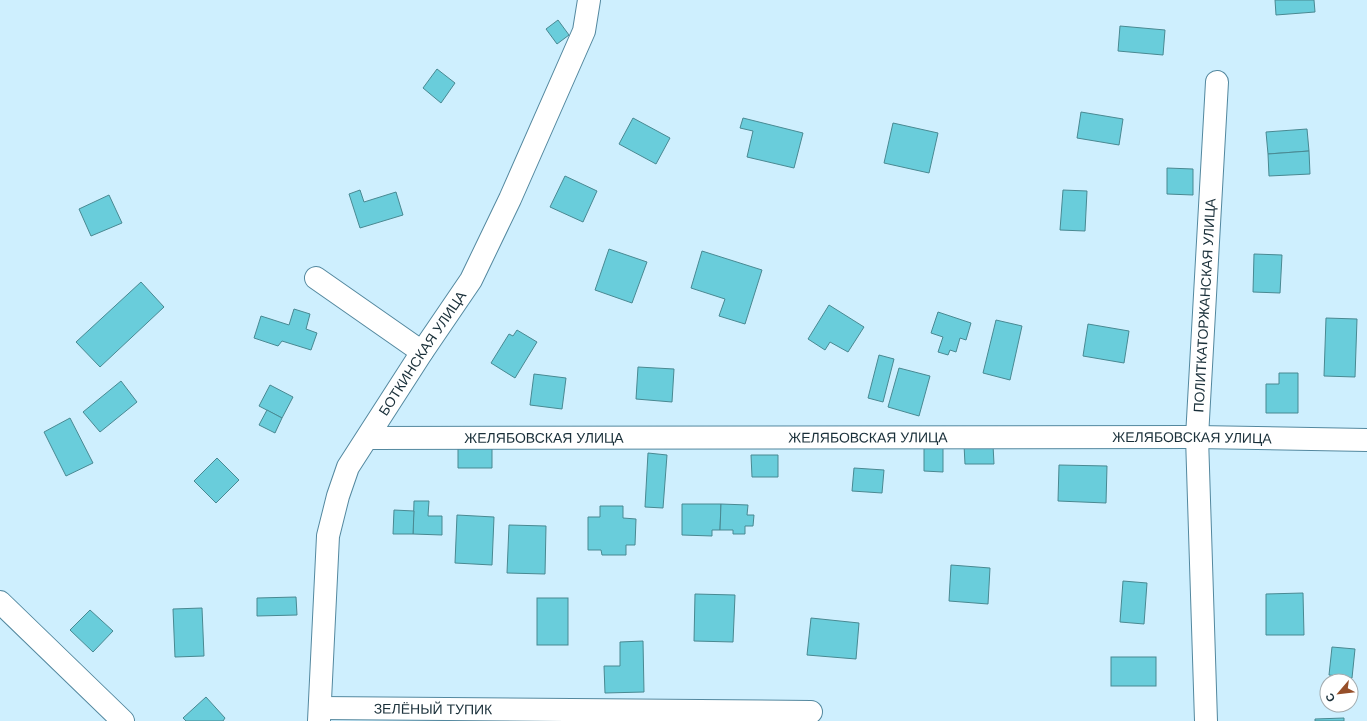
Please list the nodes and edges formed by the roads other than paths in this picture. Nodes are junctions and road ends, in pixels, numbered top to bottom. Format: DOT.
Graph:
graph roads {
  1 [pos="588,0"];
  2 [pos="1217,82"];
  3 [pos="316,278"];
  4 [pos="422,352"];
  5 [pos="1198,437"];
  6 [pos="368,438"];
  7 [pos="1367,440"];
  8 [pos="0,602"];
  9 [pos="811,712"];
  10 [pos="320,714"];
  11 [pos="123,721"];
  12 [pos="1206,721"];
  1 -- 4 [label="street, БОТКИНСКАЯ УЛИЦА"];
  2 -- 5 [label="street, ПОЛИТКАТОРЖАНСКАЯ УЛИЦА"];
  3 -- 4 [label="street"];
  4 -- 6 [label="street, БОТКИНСКАЯ УЛИЦА"];
  5 -- 6 [label="street, ЖЕЛЯБОВСКАЯ УЛИЦА"];
  5 -- 7 [label="street, ЖЕЛЯБОВСКАЯ УЛИЦА"];
  5 -- 12 [label="street, ПОЛИТКАТОРЖАНСКАЯ УЛИЦА"];
  6 -- 10 [label="street, БОТКИНСКАЯ УЛИЦА"];
  8 -- 11 [label="street"];
  9 -- 10 [label="street, ЗЕЛЁНЫЙ ТУПИК"];
}
